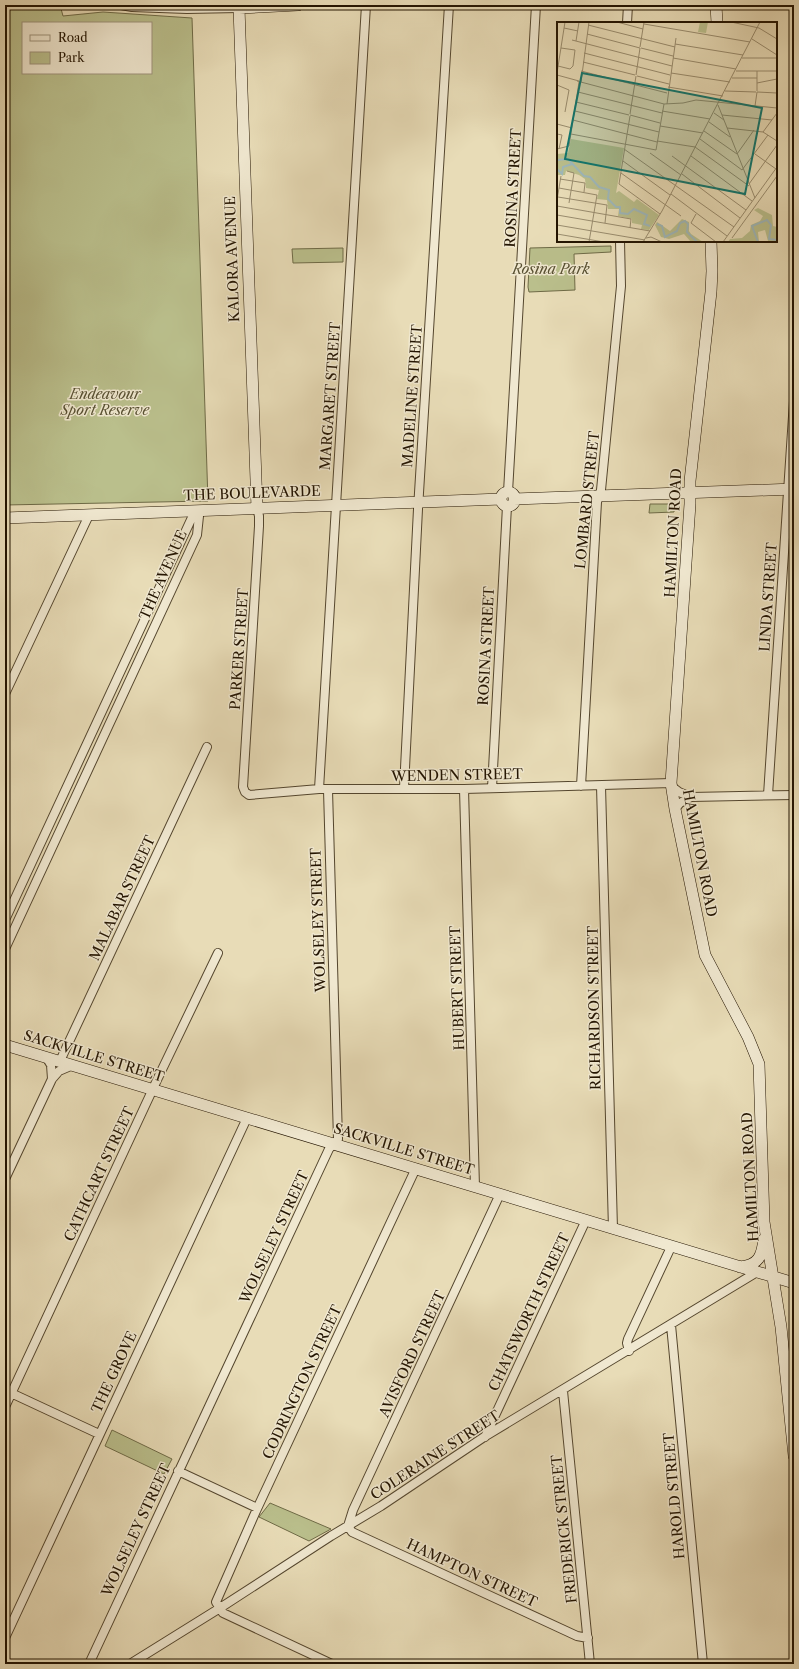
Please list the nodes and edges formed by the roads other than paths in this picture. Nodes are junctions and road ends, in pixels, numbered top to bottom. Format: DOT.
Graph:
graph roads {
  1 [pos="121,5"];
  2 [pos="294,5"];
  3 [pos="298,5"];
  4 [pos="366,5"];
  5 [pos="449,5"];
  6 [pos="536,5"];
  7 [pos="628,5"];
  8 [pos="717,6"];
  9 [pos="238,8"];
  10 [pos="627,22"];
  11 [pos="717,22"];
  12 [pos="620,242"];
  13 [pos="711,242"];
  14 [pos="794,401"];
  15 [pos="791,489"];
  16 [pos="690,493"];
  17 [pos="598,496"];
  18 [pos="507,499"];
  19 [pos="419,503"];
  20 [pos="336,505"];
  21 [pos="257,508"];
  22 [pos="195,511"];
  23 [pos="89,515"];
  24 [pos="5,518"];
  25 [pos="5,694"];
  26 [pos="207,747"];
  27 [pos="671,785"];
  28 [pos="580,786"];
  29 [pos="601,786"];
  30 [pos="404,788"];
  31 [pos="492,788"];
  32 [pos="464,789"];
  33 [pos="324,790"];
  34 [pos="245,792"];
  35 [pos="794,794"];
  36 [pos="768,795"];
  37 [pos="691,797"];
  38 [pos="675,809"];
  39 [pos="5,920"];
  40 [pos="5,949"];
  41 [pos="218,953"];
  42 [pos="5,1045"];
  43 [pos="46,1057"];
  44 [pos="60,1061"];
  45 [pos="73,1065"];
  46 [pos="52,1079"];
  47 [pos="153,1089"];
  48 [pos="247,1118"];
  49 [pos="334,1144"];
  50 [pos="416,1168"];
  51 [pos="5,1179"];
  52 [pos="475,1187"];
  53 [pos="500,1194"];
  54 [pos="586,1220"];
  55 [pos="764,1222"];
  56 [pos="613,1229"];
  57 [pos="671,1247"];
  58 [pos="740,1267"];
  59 [pos="757,1272"];
  60 [pos="773,1277"];
  61 [pos="794,1283"];
  62 [pos="671,1325"];
  63 [pos="629,1351"];
  64 [pos="564,1391"];
  65 [pos="12,1393"];
  66 [pos="5,1407"];
  67 [pos="99,1434"];
  68 [pos="484,1437"];
  69 [pos="794,1456"];
  70 [pos="178,1471"];
  71 [pos="257,1508"];
  72 [pos="348,1526"];
  73 [pos="220,1608"];
  74 [pos="5,1638"];
  75 [pos="588,1638"];
  76 [pos="89,1664"];
  77 [pos="130,1664"];
  78 [pos="332,1664"];
  79 [pos="590,1664"];
  80 [pos="703,1664"];
  1 -- 9 [label="street"];
  2 -- 3 [label="main road"];
  2 -- 9 [label="main road"];
  4 -- 20 [label="street, MARGARET STREET"];
  5 -- 19 [label="street, MADELINE STREET"];
  6 -- 18 [label="street, ROSINA STREET"];
  7 -- 10 [label="street"];
  8 -- 11 [label="main road"];
  9 -- 21 [label="main road, KALORA AVENUE"];
  12 -- 17 [label="street, LOMBARD STREET"];
  13 -- 16 [label="main road, HAMILTON ROAD"];
  14 -- 15 [label="street, LINDA STREET"];
  15 -- 16 [label="main road, THE BOULEVARDE"];
  15 -- 36 [label="street, LINDA STREET"];
  16 -- 17 [label="main road, THE BOULEVARDE"];
  16 -- 27 [label="main road, HAMILTON ROAD"];
  17 -- 18 [label="main road, THE BOULEVARDE"];
  17 -- 28 [label="street, LOMBARD STREET"];
  18 -- 19 [label="main road, THE BOULEVARDE"];
  18 -- 31 [label="street, ROSINA STREET"];
  19 -- 20 [label="main road, THE BOULEVARDE"];
  19 -- 30 [label="street, MADELINE STREET"];
  20 -- 21 [label="main road, THE BOULEVARDE"];
  20 -- 33 [label="street, MARGARET STREET"];
  21 -- 22 [label="main road, THE BOULEVARDE"];
  21 -- 34 [label="street, PARKER STREET"];
  22 -- 23 [label="main road, THE BOULEVARDE"];
  22 -- 39 [label="street, THE AVENUE"];
  22 -- 40 [label="street, THE AVENUE"];
  23 -- 24 [label="main road, THE BOULEVARDE"];
  23 -- 25 [label="street"];
  26 -- 44 [label="street, MALABAR STREET"];
  27 -- 29 [label="street, WENDEN STREET"];
  27 -- 37 [label="street"];
  27 -- 38 [label="main road, HAMILTON ROAD"];
  28 -- 29 [label="street, WENDEN STREET"];
  28 -- 31 [label="street, WENDEN STREET"];
  29 -- 56 [label="street, RICHARDSON STREET"];
  30 -- 32 [label="street, WENDEN STREET"];
  30 -- 33 [label="street, WENDEN STREET"];
  31 -- 32 [label="street, WENDEN STREET"];
  32 -- 52 [label="street, HUBERT STREET"];
  33 -- 34 [label="street, WENDEN STREET"];
  33 -- 49 [label="street, WOLSELEY STREET"];
  35 -- 36 [label="street"];
  36 -- 37 [label="street"];
  37 -- 38 [label="street"];
  38 -- 55 [label="main road, HAMILTON ROAD"];
  41 -- 47 [label="street, CATHCART STREET"];
  42 -- 43 [label="main road, SACKVILLE STREET"];
  43 -- 44 [label="main road, SACKVILLE STREET"];
  43 -- 46 [label="street"];
  44 -- 45 [label="main road, SACKVILLE STREET"];
  45 -- 46 [label="street"];
  45 -- 47 [label="main road, SACKVILLE STREET"];
  46 -- 51 [label="street"];
  47 -- 48 [label="main road, SACKVILLE STREET"];
  47 -- 65 [label="street, CATHCART STREET"];
  48 -- 49 [label="main road, SACKVILLE STREET"];
  48 -- 67 [label="street, THE GROVE"];
  49 -- 50 [label="main road, SACKVILLE STREET"];
  49 -- 70 [label="street, WOLSELEY STREET"];
  50 -- 52 [label="main road, SACKVILLE STREET"];
  50 -- 71 [label="street, CODRINGTON STREET"];
  52 -- 53 [label="main road, SACKVILLE STREET"];
  53 -- 54 [label="main road, SACKVILLE STREET"];
  53 -- 72 [label="street, AVISFORD STREET"];
  54 -- 56 [label="main road, SACKVILLE STREET"];
  54 -- 68 [label="street, CHATSWORTH STREET"];
  55 -- 58 [label="main road"];
  55 -- 60 [label="main road, HAMILTON ROAD"];
  56 -- 57 [label="main road, SACKVILLE STREET"];
  57 -- 58 [label="main road, SACKVILLE STREET"];
  57 -- 63 [label="street"];
  58 -- 59 [label="main road, SACKVILLE STREET"];
  59 -- 60 [label="main road, SACKVILLE STREET"];
  59 -- 62 [label="street, COLERAINE STREET"];
  60 -- 61 [label="main road, SACKVILLE STREET"];
  60 -- 69 [label="main road, HAMILTON ROAD"];
  62 -- 63 [label="street, COLERAINE STREET"];
  62 -- 80 [label="street, HAROLD STREET"];
  63 -- 64 [label="street, COLERAINE STREET"];
  64 -- 68 [label="street, COLERAINE STREET"];
  64 -- 75 [label="street, FREDERICK STREET"];
  65 -- 66 [label="street, CATHCART STREET"];
  65 -- 67 [label="street"];
  67 -- 74 [label="street, THE GROVE"];
  68 -- 72 [label="street, COLERAINE STREET"];
  70 -- 71 [label="street"];
  70 -- 76 [label="street, WOLSELEY STREET"];
  71 -- 73 [label="street, CODRINGTON STREET"];
  72 -- 73 [label="street, COLERAINE STREET"];
  72 -- 75 [label="street, HAMPTON STREET"];
  73 -- 77 [label="street, COLERAINE STREET"];
  73 -- 78 [label="street"];
  75 -- 79 [label="street, FREDERICK STREET"];
}
